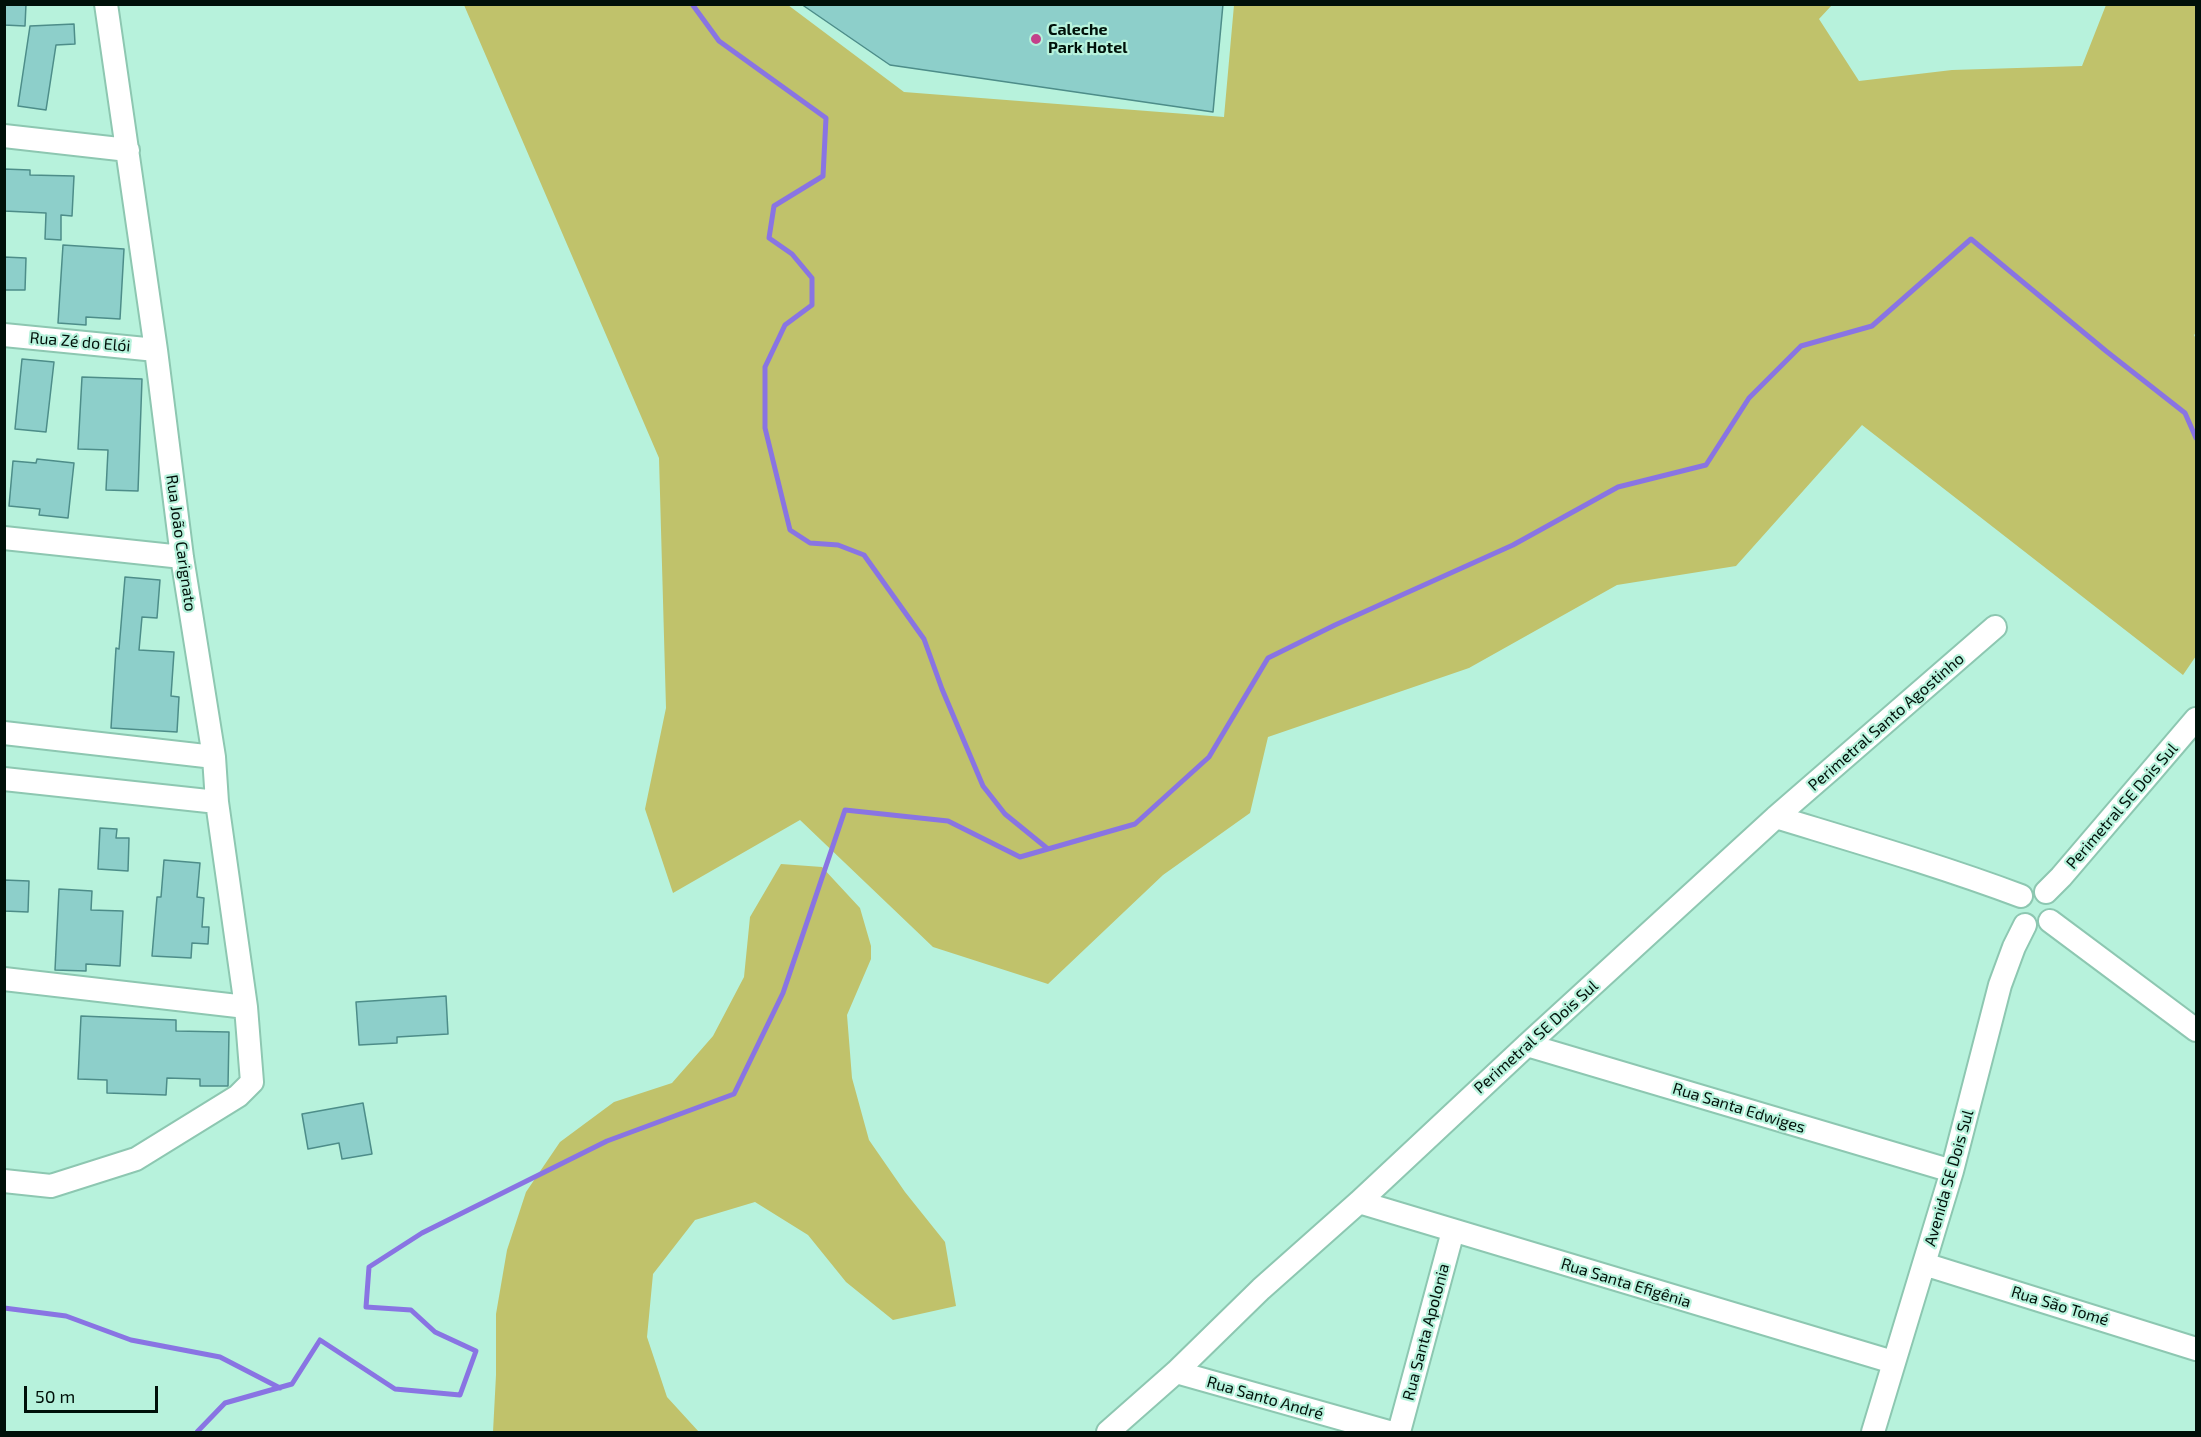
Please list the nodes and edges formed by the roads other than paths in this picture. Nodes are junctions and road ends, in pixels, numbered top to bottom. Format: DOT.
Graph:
graph roads {
  1 [pos="106,4"];
  2 [pos="4,136"];
  3 [pos="128,150"];
  4 [pos="4,335"];
  5 [pos="156,350"];
  6 [pos="4,538"];
  7 [pos="182,557"];
  8 [pos="1995,627"];
  9 [pos="2196,719"];
  10 [pos="4,734"];
  11 [pos="214,757"];
  12 [pos="4,779"];
  13 [pos="217,802"];
  14 [pos="1776,817"];
  15 [pos="2046,892"];
  16 [pos="2021,896"];
  17 [pos="2050,921"];
  18 [pos="2025,925"];
  19 [pos="4,979"];
  20 [pos="246,1007"];
  21 [pos="2196,1030"];
  22 [pos="1527,1045"];
  23 [pos="1952,1171"];
  24 [pos="4,1181"];
  25 [pos="1359,1202"];
  26 [pos="1453,1231"];
  27 [pos="1924,1264"];
  28 [pos="2196,1348"];
  29 [pos="1893,1362"];
  30 [pos="1176,1372"];
  31 [pos="1108,1432"];
  32 [pos="1389,1432"];
  33 [pos="1399,1432"];
  34 [pos="1873,1432"];
  1 -- 3 [label="street, Rua João Carignato"];
  2 -- 3 [label="street"];
  3 -- 5 [label="street, Rua João Carignato"];
  4 -- 5 [label="street, Rua Zé do Elói"];
  5 -- 7 [label="street, Rua João Carignato"];
  6 -- 7 [label="street"];
  7 -- 11 [label="street, Rua João Carignato"];
  8 -- 14 [label="street, Perimetral Santo Agostinho"];
  9 -- 15 [label="street, Perimetral SE Dois Sul"];
  10 -- 11 [label="street"];
  11 -- 13 [label="street, Rua João Carignato"];
  12 -- 13 [label="street"];
  13 -- 20 [label="street, Rua João Carignato"];
  14 -- 16 [label="street"];
  14 -- 22 [label="street, Perimetral SE Dois Sul"];
  15 -- 16 [label="street"];
  15 -- 17 [label="street"];
  16 -- 18 [label="street"];
  17 -- 18 [label="street"];
  17 -- 21 [label="street"];
  18 -- 23 [label="street, Avenida SE Dois Sul"];
  19 -- 20 [label="street"];
  20 -- 24 [label="street, Rua João Carignato"];
  22 -- 23 [label="street, Rua Santa Edwiges"];
  22 -- 25 [label="street, Perimetral SE Dois Sul"];
  23 -- 27 [label="street, Avenida SE Dois Sul"];
  25 -- 26 [label="street, Rua Santa Efigênia"];
  25 -- 30 [label="street, Perimetral SE Dois Sul"];
  26 -- 29 [label="street, Rua Santa Efigênia"];
  26 -- 33 [label="street, Rua Santa Apolonia"];
  27 -- 28 [label="street, Rua São Tomé"];
  27 -- 29 [label="street, Avenida SE Dois Sul"];
  29 -- 34 [label="street, Avenida SE Dois Sul"];
  30 -- 31 [label="street, Perimetral SE Dois Sul"];
  30 -- 32 [label="street, Rua Santo André"];
}
